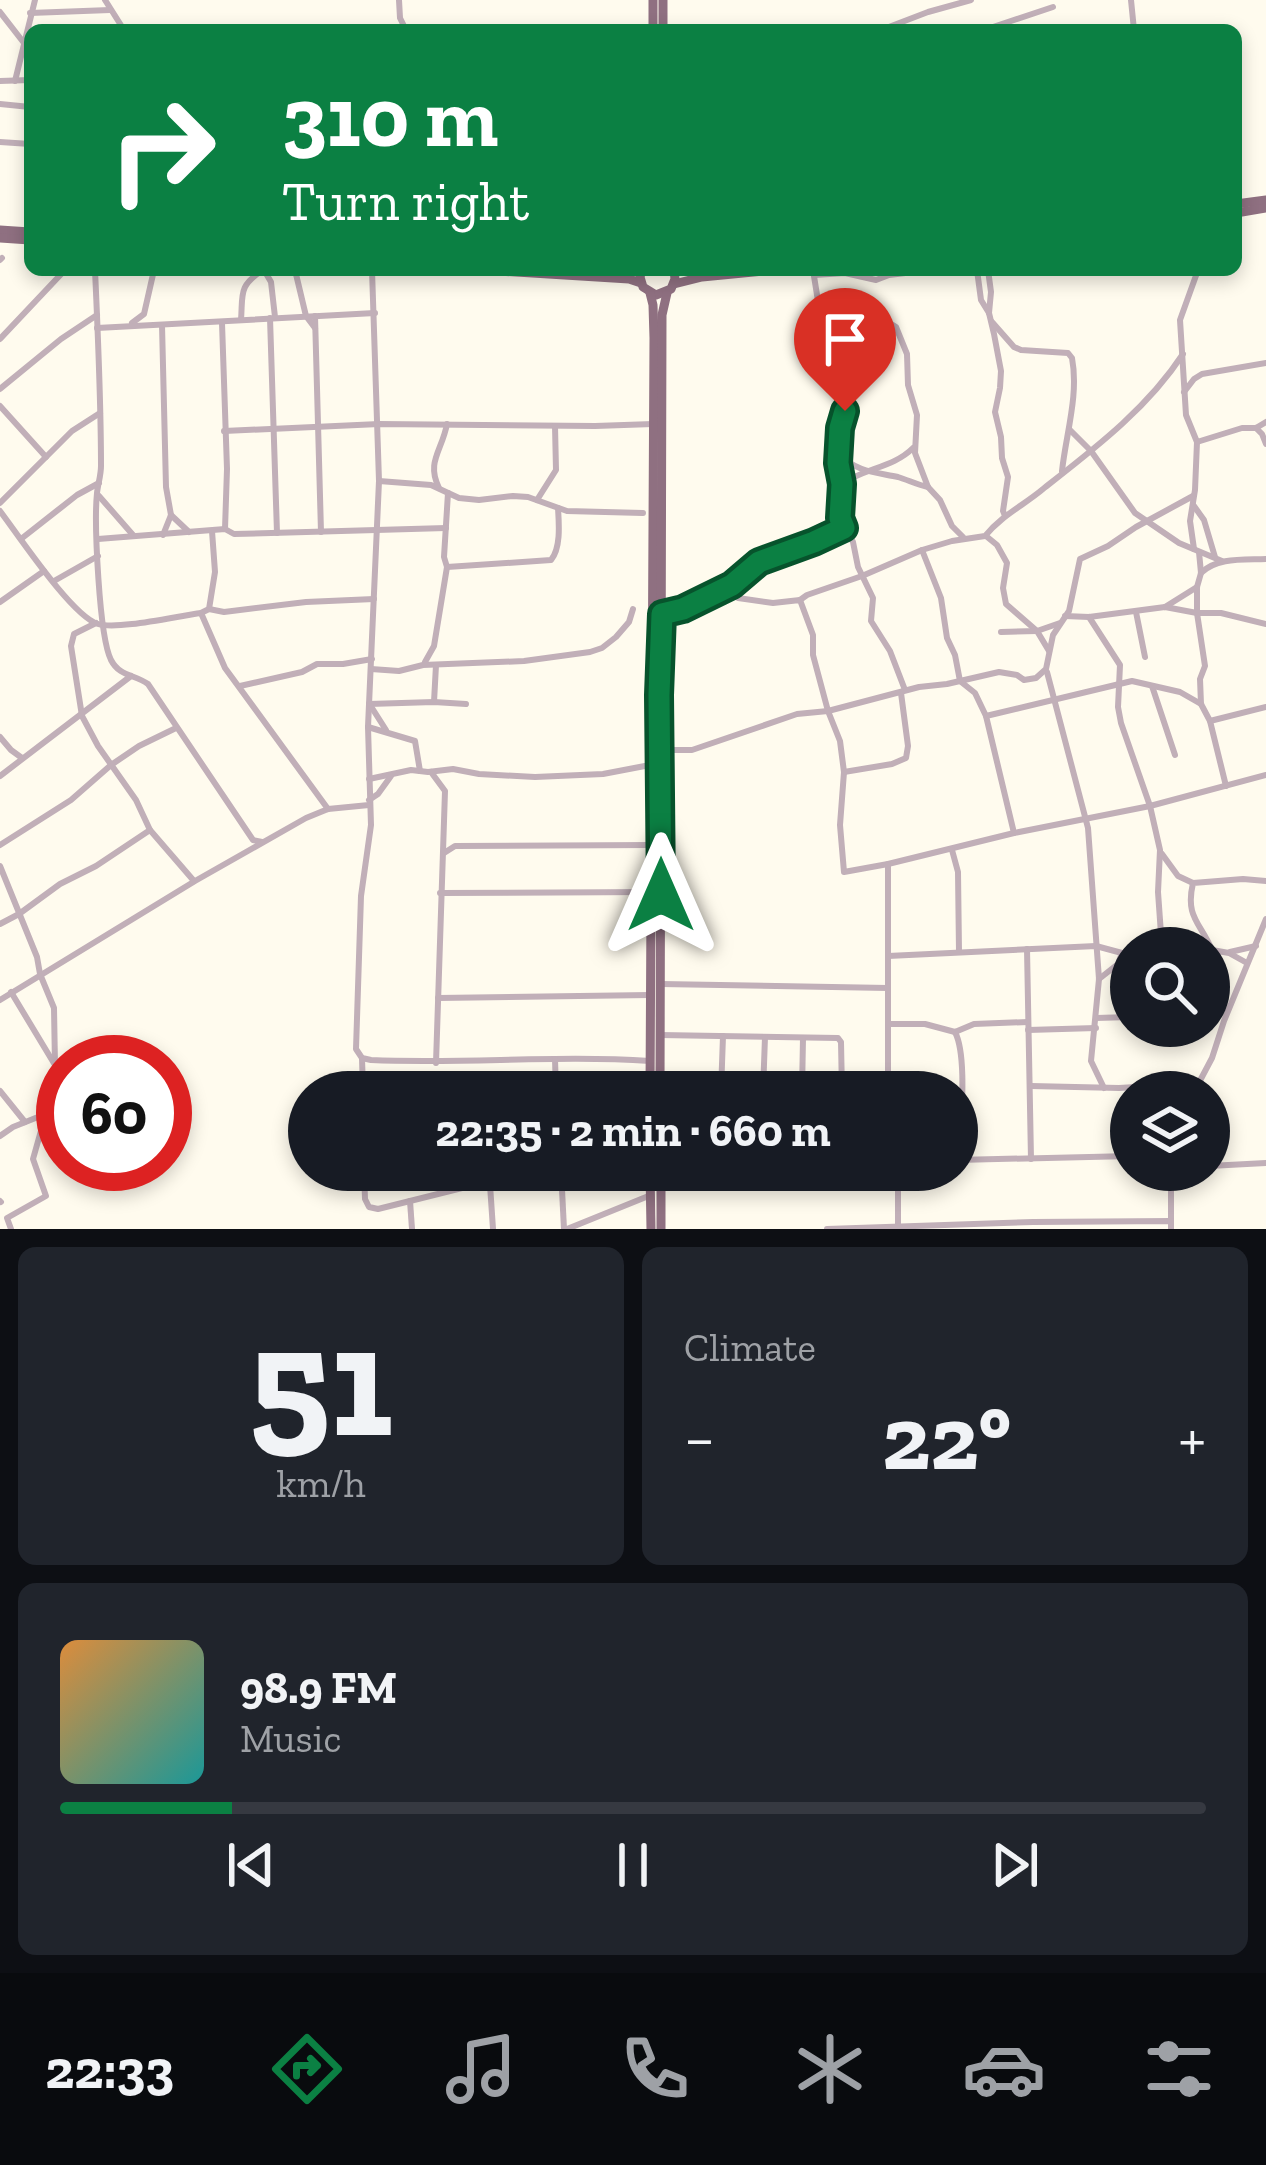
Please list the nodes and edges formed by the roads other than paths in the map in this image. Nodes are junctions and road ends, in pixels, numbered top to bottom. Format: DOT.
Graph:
graph roads {
  1 [pos="34,0"];
  2 [pos="105,0"];
  3 [pos="940,0"];
  4 [pos="971,0"];
  5 [pos="1053,7"];
  6 [pos="110,10"];
  7 [pos="0,12"];
  8 [pos="928,12"];
  9 [pos="30,13"];
  10 [pos="28,24"];
  11 [pos="120,24"];
  12 [pos="897,24"];
  13 [pos="1002,24"];
  14 [pos="24,43"];
  15 [pos="24,80"];
  16 [pos="0,81"];
  17 [pos="15,81"];
  18 [pos="59,276"];
  19 [pos="94,276"];
  20 [pos="153,276"];
  21 [pos="255,276"];
  22 [pos="267,276"];
  23 [pos="297,276"];
  24 [pos="372,276"];
  25 [pos="580,276"];
  26 [pos="642,276"];
  27 [pos="673,276"];
  28 [pos="712,276"];
  29 [pos="814,276"];
  30 [pos="977,276"];
  31 [pos="989,276"];
  32 [pos="1196,276"];
  33 [pos="641,283"];
  34 [pos="670,288"];
  35 [pos="650,293"];
  36 [pos="819,303"];
  37 [pos="144,314"];
  38 [pos="375,314"];
  39 [pos="97,315"];
  40 [pos="310,316"];
  41 [pos="990,317"];
  42 [pos="272,318"];
  43 [pos="241,320"];
  44 [pos="222,322"];
  45 [pos="162,324"];
  46 [pos="129,325"];
  47 [pos="150,325"];
  48 [pos="97,328"];
  49 [pos="0,339"];
  50 [pos="1183,353"];
  51 [pos="1266,363"];
  52 [pos="1182,366"];
  53 [pos="1171,373"];
  54 [pos="0,389"];
  55 [pos="1184,392"];
  56 [pos="0,406"];
  57 [pos="100,413"];
  58 [pos="1266,422"];
  59 [pos="379,424"];
  60 [pos="447,424"];
  61 [pos="658,424"];
  62 [pos="317,426"];
  63 [pos="555,426"];
  64 [pos="1069,427"];
  65 [pos="1256,428"];
  66 [pos="272,429"];
  67 [pos="224,431"];
  68 [pos="1197,442"];
  69 [pos="1266,444"];
  70 [pos="915,445"];
  71 [pos="1091,451"];
  72 [pos="839,454"];
  73 [pos="46,457"];
  74 [pos="898,461"];
  75 [pos="918,464"];
  76 [pos="865,472"];
  77 [pos="1062,475"];
  78 [pos="380,481"];
  79 [pos="99,483"];
  80 [pos="842,484"];
  81 [pos="928,487"];
  82 [pos="439,488"];
  83 [pos="97,493"];
  84 [pos="448,493"];
  85 [pos="1193,496"];
  86 [pos="538,500"];
  87 [pos="1193,506"];
  88 [pos="0,507"];
  89 [pos="558,508"];
  90 [pos="643,513"];
  91 [pos="170,515"];
  92 [pos="1006,516"];
  93 [pos="1148,520"];
  94 [pos="952,526"];
  95 [pos="446,528"];
  96 [pos="844,528"];
  97 [pos="212,530"];
  98 [pos="225,530"];
  99 [pos="378,530"];
  100 [pos="189,532"];
  101 [pos="321,532"];
  102 [pos="277,533"];
  103 [pos="133,535"];
  104 [pos="163,535"];
  105 [pos="986,536"];
  106 [pos="21,539"];
  107 [pos="98,539"];
  108 [pos="966,539"];
  109 [pos="946,542"];
  110 [pos="1266,549"];
  111 [pos="922,550"];
  112 [pos="1196,551"];
  113 [pos="99,555"];
  114 [pos="1219,559"];
  115 [pos="1266,559"];
  116 [pos="1256,560"];
  117 [pos="447,567"];
  118 [pos="44,571"];
  119 [pos="744,572"];
  120 [pos="1201,573"];
  121 [pos="862,576"];
  122 [pos="54,581"];
  123 [pos="1197,587"];
  124 [pos="374,599"];
  125 [pos="800,600"];
  126 [pos="1197,601"];
  127 [pos="0,602"];
  128 [pos="1165,607"];
  129 [pos="633,609"];
  130 [pos="205,611"];
  131 [pos="1136,612"];
  132 [pos="1197,613"];
  133 [pos="1221,613"];
  134 [pos="662,614"];
  135 [pos="1089,617"];
  136 [pos="1063,620"];
  137 [pos="1266,624"];
  138 [pos="99,625"];
  139 [pos="1037,631"];
  140 [pos="1001,632"];
  141 [pos="1048,651"];
  142 [pos="1144,657"];
  143 [pos="430,662"];
  144 [pos="372,664"];
  145 [pos="1046,669"];
  146 [pos="131,676"];
  147 [pos="960,681"];
  148 [pos="1118,682"];
  149 [pos="240,686"];
  150 [pos="1152,686"];
  151 [pos="903,691"];
  152 [pos="1053,698"];
  153 [pos="434,702"];
  154 [pos="369,704"];
  155 [pos="466,704"];
  156 [pos="1201,704"];
  157 [pos="1266,707"];
  158 [pos="828,711"];
  159 [pos="82,716"];
  160 [pos="986,716"];
  161 [pos="1210,721"];
  162 [pos="368,727"];
  163 [pos="178,728"];
  164 [pos="386,730"];
  165 [pos="0,737"];
  166 [pos="661,750"];
  167 [pos="1175,755"];
  168 [pos="22,758"];
  169 [pos="111,765"];
  170 [pos="656,765"];
  171 [pos="420,771"];
  172 [pos="431,772"];
  173 [pos="844,772"];
  174 [pos="394,773"];
  175 [pos="1266,775"];
  176 [pos="0,776"];
  177 [pos="369,779"];
  178 [pos="1226,786"];
  179 [pos="369,802"];
  180 [pos="1150,806"];
  181 [pos="328,809"];
  182 [pos="1086,819"];
  183 [pos="150,830"];
  184 [pos="1014,832"];
  185 [pos="262,842"];
  186 [pos="0,845"];
  187 [pos="652,845"];
  188 [pos="952,850"];
  189 [pos="1160,850"];
  190 [pos="442,855"];
  191 [pos="888,864"];
  192 [pos="0,866"];
  193 [pos="194,881"];
  194 [pos="1266,881"];
  195 [pos="1193,883"];
  196 [pos="652,892"];
  197 [pos="440,893"];
  198 [pos="19,914"];
  199 [pos="1266,919"];
  200 [pos="0,924"];
  201 [pos="1160,927"];
  202 [pos="1197,927"];
  203 [pos="1096,946"];
  204 [pos="1256,946"];
  205 [pos="1027,949"];
  206 [pos="1110,949"];
  207 [pos="959,952"];
  208 [pos="1230,953"];
  209 [pos="1230,954"];
  210 [pos="888,956"];
  211 [pos="38,957"];
  212 [pos="1246,963"];
  213 [pos="51,967"];
  214 [pos="1110,970"];
  215 [pos="40,974"];
  216 [pos="1099,979"];
  217 [pos="661,984"];
  218 [pos="888,988"];
  219 [pos="11,992"];
  220 [pos="650,995"];
  221 [pos="437,998"];
  222 [pos="0,1000"];
  223 [pos="1230,1005"];
  224 [pos="1096,1018"];
  225 [pos="1110,1018"];
  226 [pos="888,1024"];
  227 [pos="1028,1026"];
  228 [pos="1096,1028"];
  229 [pos="955,1032"];
  230 [pos="37,1035"];
  231 [pos="55,1035"];
  232 [pos="660,1035"];
  233 [pos="723,1036"];
  234 [pos="765,1037"];
  235 [pos="803,1038"];
  236 [pos="362,1058"];
  237 [pos="555,1059"];
  238 [pos="650,1061"];
  239 [pos="436,1063"];
  240 [pos="362,1071"];
  241 [pos="555,1071"];
  242 [pos="650,1071"];
  243 [pos="660,1071"];
  244 [pos="722,1071"];
  245 [pos="764,1071"];
  246 [pos="802,1071"];
  247 [pos="841,1071"];
  248 [pos="888,1071"];
  249 [pos="962,1071"];
  250 [pos="1030,1086"];
  251 [pos="1105,1088"];
  252 [pos="1110,1088"];
  253 [pos="0,1091"];
  254 [pos="36,1117"];
  255 [pos="25,1122"];
  256 [pos="0,1136"];
  257 [pos="1110,1157"];
  258 [pos="1031,1159"];
  259 [pos="978,1160"];
  260 [pos="1266,1163"];
  261 [pos="1230,1165"];
  262 [pos="44,1191"];
  263 [pos="365,1191"];
  264 [pos="450,1191"];
  265 [pos="491,1191"];
  266 [pos="563,1191"];
  267 [pos="652,1191"];
  268 [pos="659,1191"];
  269 [pos="898,1191"];
  270 [pos="1171,1191"];
  271 [pos="651,1196"];
  272 [pos="410,1201"];
  273 [pos="1097,1225"];
  274 [pos="1171,1225"];
  275 [pos="1033,1226"];
  276 [pos="968,1227"];
  277 [pos="898,1228"];
  278 [pos="11,1229"];
  279 [pos="412,1229"];
  280 [pos="493,1229"];
  281 [pos="566,1229"];
  282 [pos="651,1229"];
  283 [pos="662,1229"];
  284 [pos="828,1229"];
  1 -- 9 [label="street"];
  2 -- 6 [label="street"];
  3 -- 8 [label="street"];
  4 -- 8 [label="street"];
  5 -- 13 [label="street"];
  6 -- 9 [label="street"];
  6 -- 11 [label="street"];
  7 -- 14 [label="street"];
  8 -- 12 [label="street"];
  9 -- 10 [label="street"];
  14 -- 17 [label="street"];
  15 -- 17 [label="street"];
  16 -- 17 [label="street"];
  18 -- 49 [label="street"];
  19 -- 39 [label="street"];
  20 -- 37 [label="street"];
  21 -- 43 [label="street"];
  22 -- 42 [label="street"];
  23 -- 40 [label="street"];
  24 -- 38 [label="street"];
  25 -- 33 [label="main road"];
  26 -- 33 [label="main road"];
  27 -- 34 [label="main road"];
  28 -- 34 [label="main road"];
  29 -- 36 [label="street"];
  30 -- 41 [label="street"];
  31 -- 41 [label="street"];
  32 -- 50 [label="street"];
  33 -- 35 [label="main road"];
  34 -- 35 [label="main road"];
  34 -- 61 [label="main road"];
  35 -- 61 [label="main road"];
  36 -- 70 [label="street"];
  36 -- 72 [label="street"];
  37 -- 46 [label="street"];
  37 -- 47 [label="street"];
  38 -- 40 [label="street"];
  38 -- 59 [label="street"];
  39 -- 48 [label="street"];
  39 -- 54 [label="street"];
  40 -- 42 [label="street"];
  40 -- 62 [label="street"];
  41 -- 64 [label="street"];
  41 -- 92 [label="street"];
  42 -- 43 [label="street"];
  42 -- 66 [label="street"];
  43 -- 44 [label="street"];
  44 -- 45 [label="street"];
  44 -- 67 [label="street"];
  45 -- 47 [label="street"];
  45 -- 91 [label="street"];
  46 -- 47 [label="street"];
  46 -- 48 [label="street"];
  48 -- 57 [label="street"];
  50 -- 52 [label="street"];
  50 -- 53 [label="street"];
  51 -- 55 [label="street"];
  52 -- 53 [label="street"];
  52 -- 55 [label="street"];
  53 -- 71 [label="street"];
  55 -- 68 [label="street"];
  56 -- 73 [label="street"];
  57 -- 73 [label="street"];
  57 -- 79 [label="street"];
  58 -- 65 [label="street"];
  59 -- 60 [label="street"];
  59 -- 62 [label="street"];
  59 -- 78 [label="street"];
  60 -- 63 [label="street"];
  60 -- 82 [label="street"];
  61 -- 63 [label="street"];
  61 -- 134 [label="main road"];
  61 -- 170 [label="main road"];
  62 -- 66 [label="street"];
  62 -- 101 [label="street"];
  63 -- 86 [label="street"];
  64 -- 71 [label="street"];
  64 -- 77 [label="street"];
  65 -- 68 [label="street"];
  65 -- 69 [label="street"];
  66 -- 67 [label="street"];
  66 -- 102 [label="street"];
  67 -- 98 [label="street"];
  68 -- 85 [label="street"];
  70 -- 74 [label="street"];
  70 -- 75 [label="street"];
  71 -- 77 [label="street"];
  71 -- 93 [label="street"];
  72 -- 76 [label="street"];
  72 -- 80 [label="street"];
  73 -- 88 [label="street"];
  74 -- 75 [label="street"];
  74 -- 76 [label="street"];
  75 -- 81 [label="street"];
  76 -- 80 [label="street"];
  76 -- 81 [label="street"];
  77 -- 92 [label="street"];
  78 -- 82 [label="street"];
  78 -- 99 [label="street"];
  79 -- 83 [label="street"];
  79 -- 106 [label="street"];
  80 -- 96 [label="street"];
  81 -- 94 [label="street"];
  82 -- 84 [label="street"];
  83 -- 103 [label="street"];
  83 -- 107 [label="street"];
  84 -- 86 [label="street"];
  84 -- 95 [label="street"];
  85 -- 87 [label="street"];
  85 -- 93 [label="street"];
  86 -- 89 [label="street"];
  87 -- 112 [label="street"];
  87 -- 114 [label="street"];
  88 -- 106 [label="street"];
  89 -- 90 [label="street"];
  89 -- 117 [label="street"];
  91 -- 100 [label="street"];
  91 -- 104 [label="street"];
  92 -- 105 [label="street"];
  93 -- 112 [label="street"];
  93 -- 136 [label="street"];
  94 -- 108 [label="street"];
  94 -- 109 [label="street"];
  95 -- 99 [label="street"];
  95 -- 117 [label="street"];
  96 -- 119 [label="street"];
  96 -- 121 [label="street"];
  97 -- 98 [label="street"];
  97 -- 100 [label="street"];
  97 -- 130 [label="street"];
  98 -- 102 [label="street"];
  99 -- 101 [label="street"];
  99 -- 124 [label="street"];
  100 -- 104 [label="street"];
  101 -- 102 [label="street"];
  103 -- 104 [label="street"];
  103 -- 107 [label="street"];
  105 -- 108 [label="street"];
  105 -- 139 [label="street"];
  106 -- 118 [label="street"];
  107 -- 113 [label="street"];
  108 -- 109 [label="street"];
  109 -- 111 [label="street"];
  110 -- 116 [label="street"];
  111 -- 121 [label="street"];
  111 -- 147 [label="street"];
  112 -- 114 [label="street"];
  112 -- 120 [label="street"];
  113 -- 122 [label="street"];
  113 -- 138 [label="street"];
  114 -- 116 [label="street"];
  114 -- 120 [label="street"];
  115 -- 116 [label="street"];
  117 -- 143 [label="street"];
  118 -- 122 [label="street"];
  118 -- 127 [label="street"];
  119 -- 125 [label="street"];
  119 -- 134 [label="street"];
  120 -- 123 [label="street"];
  121 -- 125 [label="street"];
  121 -- 151 [label="street"];
  122 -- 138 [label="street"];
  123 -- 126 [label="street"];
  123 -- 128 [label="street"];
  124 -- 130 [label="street"];
  124 -- 144 [label="street"];
  125 -- 158 [label="street"];
  126 -- 132 [label="street"];
  126 -- 133 [label="street"];
  128 -- 131 [label="street"];
  128 -- 132 [label="street"];
  129 -- 143 [label="street"];
  130 -- 138 [label="street"];
  130 -- 149 [label="street"];
  131 -- 135 [label="street"];
  131 -- 142 [label="street"];
  132 -- 133 [label="street"];
  132 -- 156 [label="street"];
  133 -- 137 [label="street"];
  134 -- 166 [label="main road"];
  135 -- 136 [label="street"];
  135 -- 148 [label="street"];
  136 -- 139 [label="street"];
  136 -- 141 [label="street"];
  138 -- 146 [label="street"];
  138 -- 159 [label="street"];
  139 -- 140 [label="street"];
  139 -- 141 [label="street"];
  141 -- 145 [label="street"];
  143 -- 144 [label="street"];
  143 -- 153 [label="street"];
  144 -- 149 [label="street"];
  144 -- 154 [label="street"];
  145 -- 147 [label="street"];
  145 -- 152 [label="street"];
  146 -- 159 [label="street"];
  146 -- 163 [label="street"];
  147 -- 151 [label="street"];
  147 -- 160 [label="street"];
  148 -- 150 [label="street"];
  148 -- 152 [label="street"];
  148 -- 180 [label="street"];
  149 -- 181 [label="street"];
  150 -- 156 [label="street"];
  150 -- 167 [label="street"];
  151 -- 158 [label="street"];
  151 -- 173 [label="street"];
  152 -- 160 [label="street"];
  152 -- 182 [label="street"];
  153 -- 154 [label="street"];
  153 -- 155 [label="street"];
  154 -- 162 [label="street"];
  154 -- 164 [label="street"];
  156 -- 161 [label="street"];
  157 -- 161 [label="street"];
  158 -- 166 [label="street"];
  158 -- 173 [label="street"];
  159 -- 168 [label="street"];
  159 -- 169 [label="street"];
  160 -- 184 [label="street"];
  161 -- 178 [label="street"];
  162 -- 164 [label="street"];
  162 -- 177 [label="street"];
  163 -- 169 [label="street"];
  163 -- 185 [label="street"];
  164 -- 171 [label="street"];
  165 -- 168 [label="street"];
  166 -- 170 [label="main road"];
  168 -- 176 [label="street"];
  169 -- 183 [label="street"];
  169 -- 186 [label="street"];
  170 -- 172 [label="street"];
  170 -- 187 [label="main road"];
  170 -- 217 [label="main road"];
  171 -- 172 [label="street"];
  171 -- 174 [label="street"];
  172 -- 190 [label="street"];
  173 -- 191 [label="street"];
  174 -- 177 [label="street"];
  174 -- 179 [label="street"];
  175 -- 178 [label="street"];
  177 -- 179 [label="street"];
  178 -- 180 [label="street"];
  179 -- 181 [label="street"];
  179 -- 236 [label="street"];
  180 -- 182 [label="street"];
  180 -- 189 [label="street"];
  181 -- 185 [label="street"];
  182 -- 184 [label="street"];
  182 -- 203 [label="street"];
  183 -- 193 [label="street"];
  183 -- 198 [label="street"];
  184 -- 188 [label="street"];
  185 -- 193 [label="street"];
  187 -- 190 [label="street"];
  187 -- 196 [label="main road"];
  188 -- 191 [label="street"];
  188 -- 207 [label="street"];
  189 -- 195 [label="street"];
  189 -- 201 [label="street"];
  190 -- 197 [label="street"];
  191 -- 210 [label="street"];
  192 -- 198 [label="street"];
  193 -- 213 [label="street"];
  194 -- 195 [label="street"];
  195 -- 202 [label="street"];
  196 -- 197 [label="street"];
  196 -- 220 [label="main road"];
  197 -- 221 [label="street"];
  198 -- 200 [label="street"];
  198 -- 211 [label="street"];
  199 -- 204 [label="street"];
  203 -- 205 [label="street"];
  203 -- 206 [label="street"];
  203 -- 216 [label="street"];
  204 -- 208 [label="street"];
  204 -- 212 [label="street"];
  205 -- 207 [label="street"];
  205 -- 227 [label="street"];
  207 -- 210 [label="street"];
  209 -- 212 [label="street"];
  210 -- 218 [label="street"];
  211 -- 213 [label="street"];
  211 -- 215 [label="street"];
  212 -- 223 [label="street"];
  213 -- 215 [label="street"];
  214 -- 216 [label="street"];
  215 -- 219 [label="street"];
  215 -- 231 [label="street"];
  216 -- 224 [label="street"];
  217 -- 218 [label="street"];
  217 -- 232 [label="main road"];
  218 -- 226 [label="street"];
  219 -- 222 [label="street"];
  219 -- 230 [label="street"];
  220 -- 221 [label="street"];
  220 -- 238 [label="main road"];
  221 -- 239 [label="street"];
  224 -- 225 [label="street"];
  224 -- 228 [label="street"];
  226 -- 229 [label="street"];
  226 -- 248 [label="street"];
  227 -- 228 [label="street"];
  227 -- 229 [label="street"];
  227 -- 250 [label="street"];
  228 -- 251 [label="street"];
  229 -- 249 [label="street"];
  232 -- 233 [label="street"];
  232 -- 243 [label="main road"];
  233 -- 234 [label="street"];
  233 -- 244 [label="street"];
  234 -- 235 [label="street"];
  234 -- 245 [label="street"];
  235 -- 246 [label="street"];
  235 -- 247 [label="street"];
  236 -- 239 [label="street"];
  236 -- 240 [label="street"];
  237 -- 238 [label="street"];
  237 -- 239 [label="street"];
  237 -- 241 [label="street"];
  238 -- 242 [label="main road"];
  250 -- 251 [label="street"];
  250 -- 258 [label="street"];
  251 -- 252 [label="street"];
  253 -- 255 [label="street"];
  254 -- 255 [label="street"];
  255 -- 256 [label="street"];
  257 -- 258 [label="street"];
  258 -- 259 [label="street"];
  260 -- 261 [label="street"];
  262 -- 278 [label="street"];
  263 -- 272 [label="street"];
  264 -- 272 [label="street"];
  265 -- 280 [label="street"];
  266 -- 281 [label="street"];
  267 -- 271 [label="main road"];
  268 -- 283 [label="main road"];
  269 -- 277 [label="street"];
  270 -- 274 [label="street"];
  271 -- 281 [label="street"];
  271 -- 282 [label="main road"];
  272 -- 279 [label="street"];
  273 -- 274 [label="street"];
  273 -- 275 [label="street"];
  275 -- 276 [label="street"];
  276 -- 277 [label="street"];
  277 -- 284 [label="street"];
}
